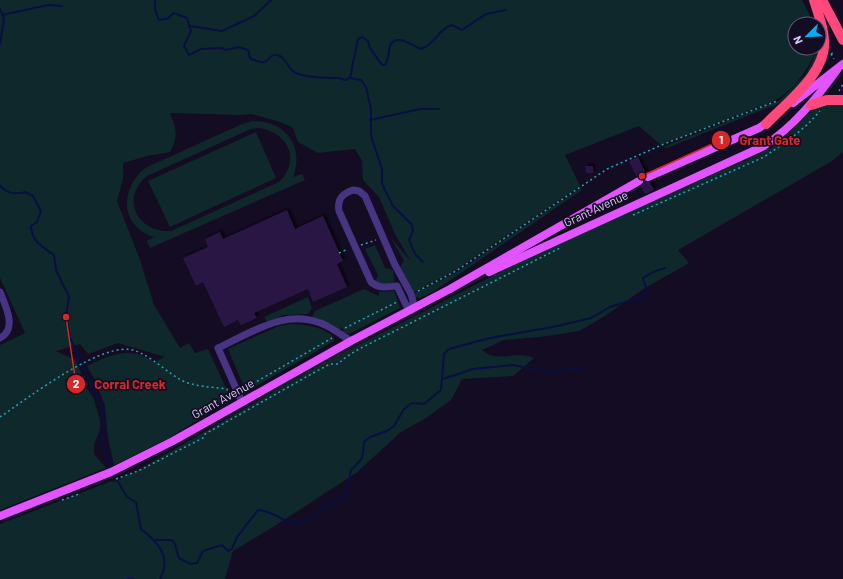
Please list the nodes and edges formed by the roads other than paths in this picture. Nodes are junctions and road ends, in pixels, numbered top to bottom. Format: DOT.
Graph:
graph roads {
  1 [pos="814,0"];
  2 [pos="822,0"];
  3 [pos="843,40"];
  4 [pos="840,67"];
  5 [pos="841,96"];
  6 [pos="811,105"];
  7 [pos="766,124"];
  8 [pos="648,177"];
  9 [pos="639,181"];
  10 [pos="395,265"];
  11 [pos="398,286"];
  12 [pos="450,289"];
  13 [pos="0,292"];
  14 [pos="412,310"];
  15 [pos="0,338"];
  16 [pos="351,341"];
  17 [pos="242,402"];
  18 [pos="0,516"];
  1 -- 7 [label="highway"];
  2 -- 3 [label="highway"];
  4 -- 6 [label="main road, Grant Avenue"];
  4 -- 7 [label="main road, Grant Avenue"];
  5 -- 6 [label="highway"];
  6 -- 12 [label="main road, Grant Avenue"];
  7 -- 8 [label="main road, Grant Avenue"];
  9 -- 12 [label="main road, Grant Avenue"];
  10 -- 11 [label="lane"];
  10 -- 11 [label="lane"];
  10 -- 14 [label="lane"];
  11 -- 14 [label="lane"];
  12 -- 14 [label="main road, Grant Avenue"];
  13 -- 15 [label="lane"];
  14 -- 16 [label="main road, Grant Avenue"];
  16 -- 17 [label="main road, Grant Avenue"];
  16 -- 17 [label="lane"];
  17 -- 18 [label="main road, Grant Avenue"];
}
